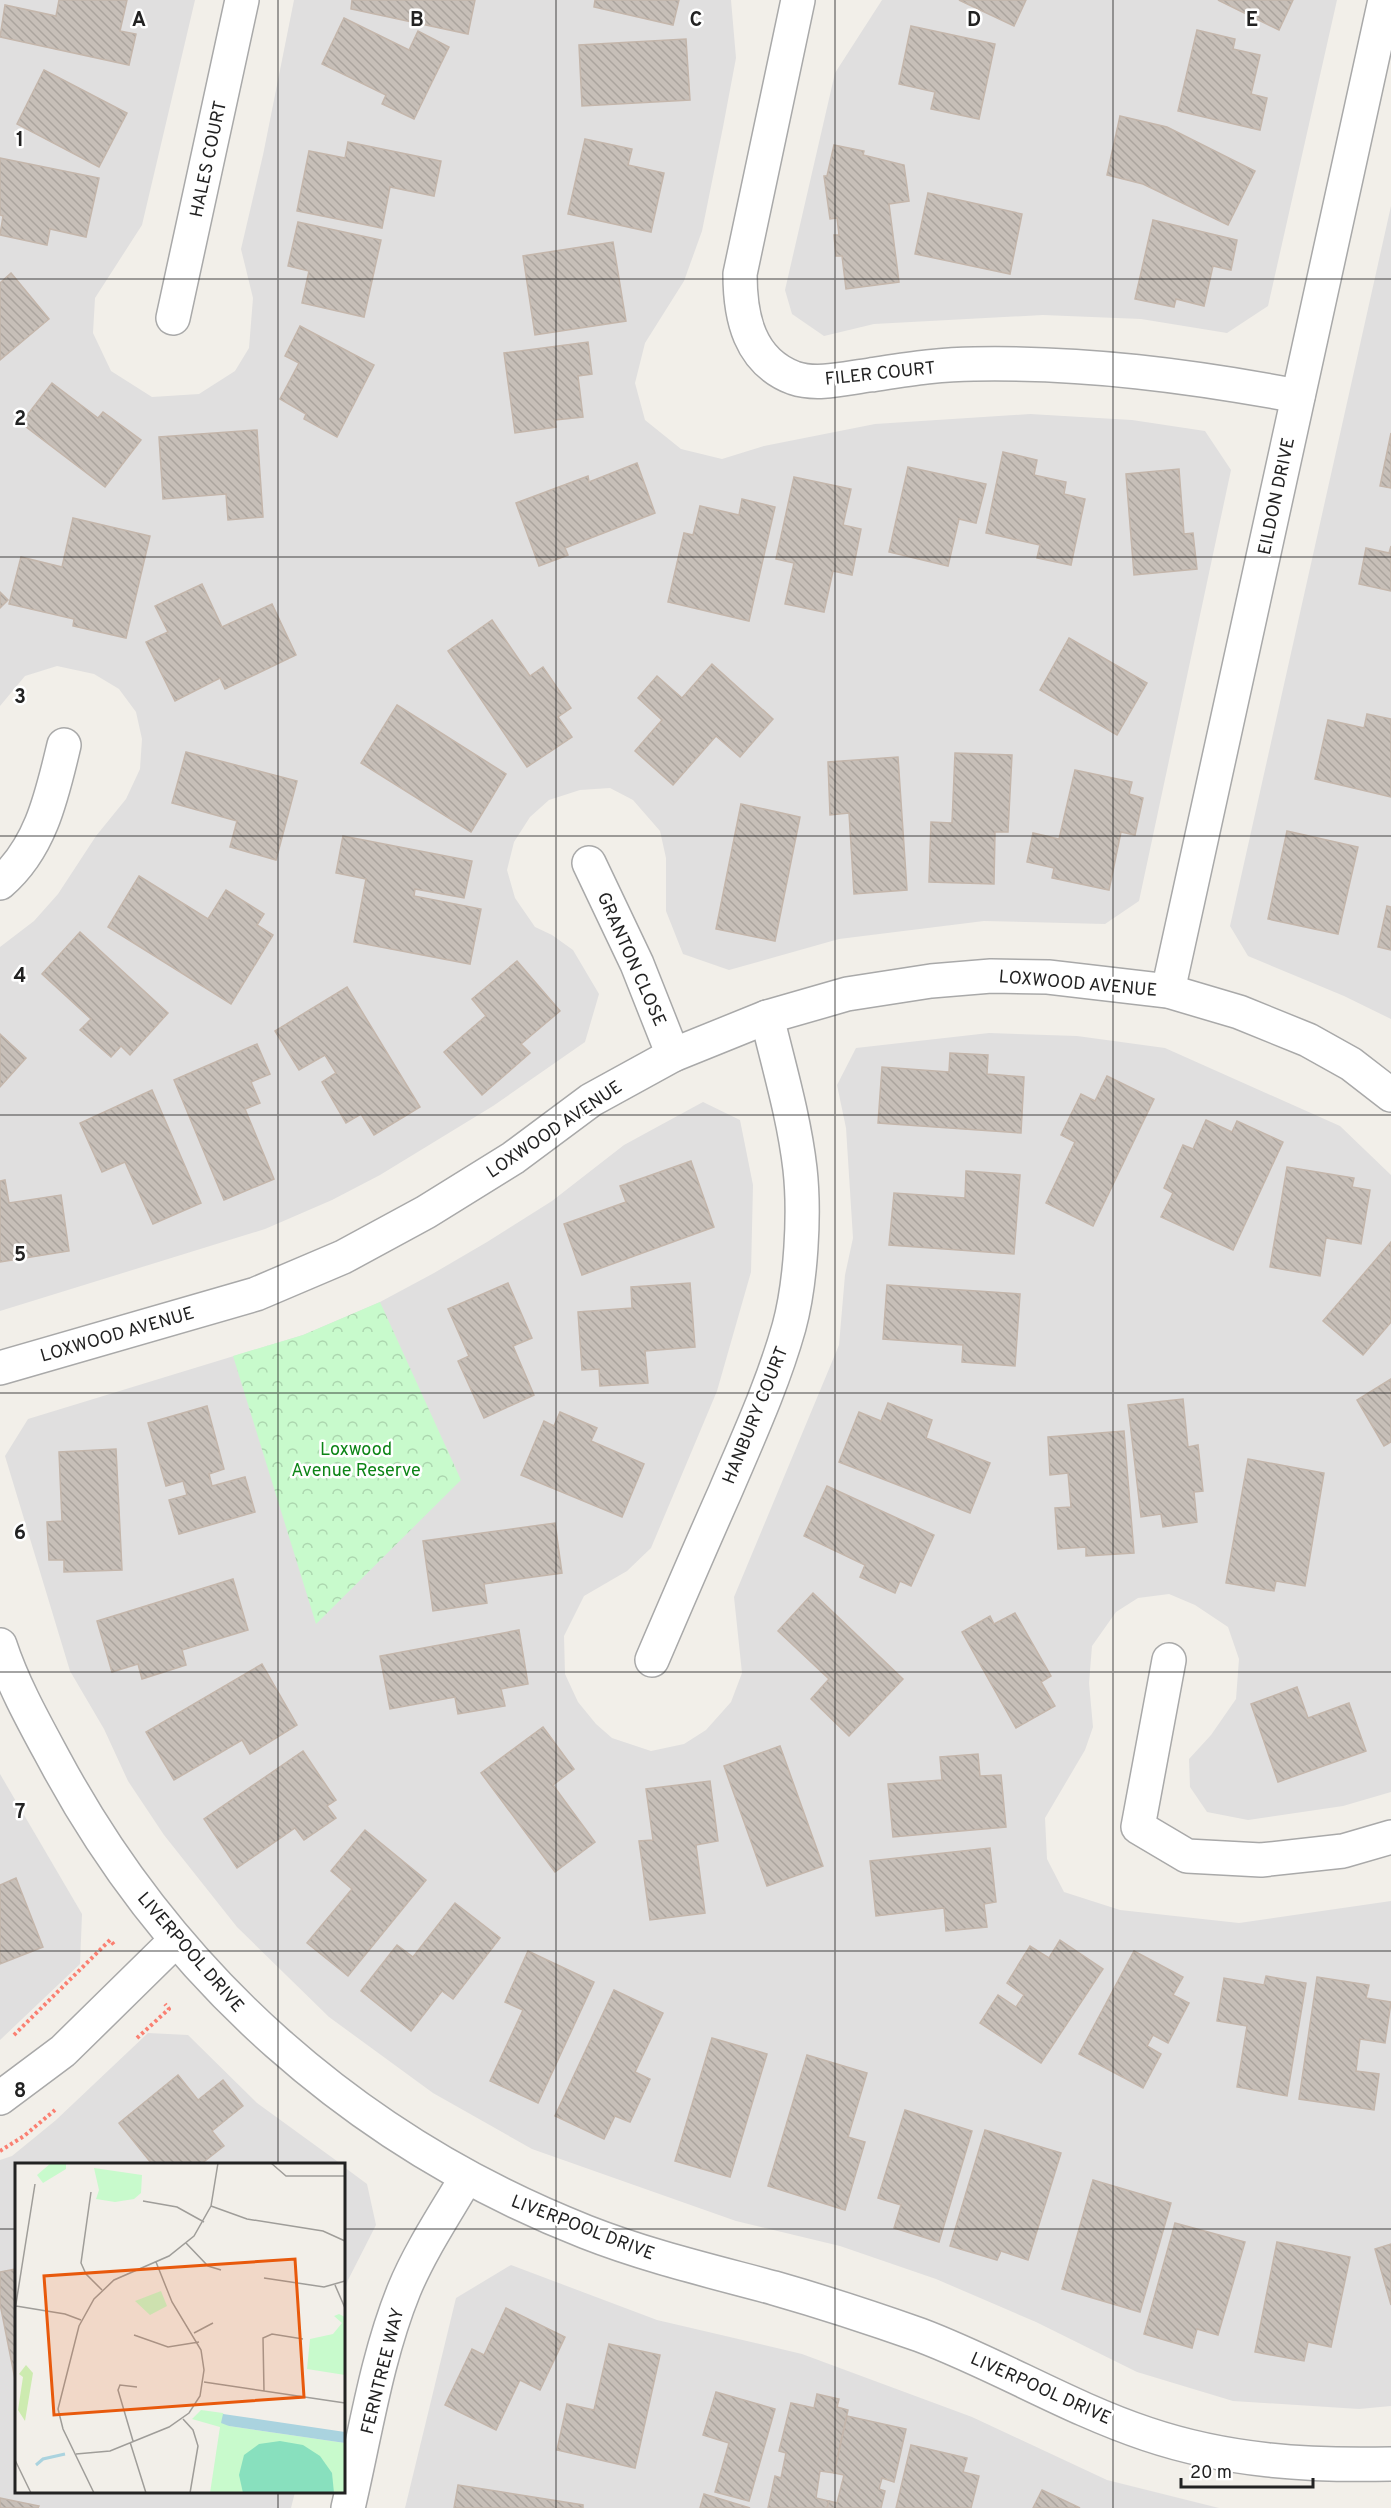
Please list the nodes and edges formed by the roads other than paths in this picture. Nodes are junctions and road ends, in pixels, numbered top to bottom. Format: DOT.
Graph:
graph roads {
  1 [pos="242,0"];
  2 [pos="798,0"];
  3 [pos="1385,0"];
  4 [pos="173,318"];
  5 [pos="1298,396"];
  6 [pos="64,745"];
  7 [pos="589,863"];
  8 [pos="0,883"];
  9 [pos="1168,991"];
  10 [pos="767,1017"];
  11 [pos="673,1055"];
  12 [pos="1391,1095"];
  13 [pos="0,1368"];
  14 [pos="0,1645"];
  15 [pos="652,1660"];
  16 [pos="1169,1660"];
  17 [pos="1391,1837"];
  18 [pos="176,1940"];
  19 [pos="0,2098"];
  20 [pos="466,2178"];
  21 [pos="1391,2464"];
  22 [pos="348,2508"];
  1 -- 4 [label="street, HALES COURT"];
  2 -- 5 [label="street, FILER COURT"];
  3 -- 5 [label="street, EILDON DRIVE"];
  5 -- 9 [label="street, EILDON DRIVE"];
  6 -- 8 [label="street"];
  7 -- 11 [label="street, GRANTON CLOSE"];
  9 -- 10 [label="street, LOXWOOD AVENUE"];
  9 -- 12 [label="street, LOXWOOD AVENUE"];
  10 -- 11 [label="street, LOXWOOD AVENUE"];
  10 -- 15 [label="street, HANBURY COURT"];
  11 -- 13 [label="street, LOXWOOD AVENUE"];
  14 -- 18 [label="street, LIVERPOOL DRIVE"];
  16 -- 17 [label="street"];
  18 -- 19 [label="street"];
  18 -- 20 [label="street, LIVERPOOL DRIVE"];
  20 -- 21 [label="street, LIVERPOOL DRIVE"];
  20 -- 22 [label="street, FERNTREE WAY"];
}
